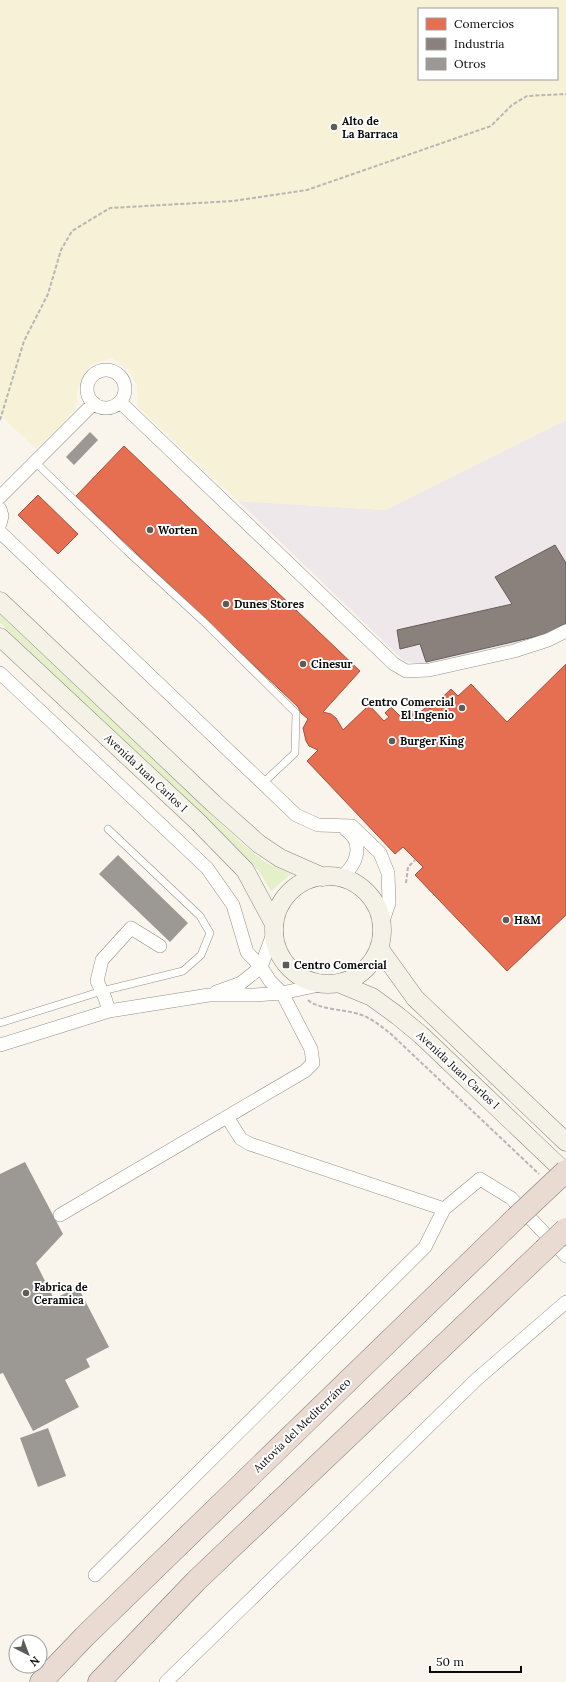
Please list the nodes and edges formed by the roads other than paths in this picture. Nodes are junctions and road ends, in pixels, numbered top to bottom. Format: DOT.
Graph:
graph roads {
  1 [pos="120,402"];
  2 [pos="94,403"];
  3 [pos="35,462"];
  4 [pos="0,497"];
  5 [pos="0,509"];
  6 [pos="0,524"];
  7 [pos="0,532"];
  8 [pos="0,601"];
  9 [pos="566,631"];
  10 [pos="0,637"];
  11 [pos="0,673"];
  12 [pos="263,783"];
  13 [pos="335,825"];
  14 [pos="108,829"];
  15 [pos="347,872"];
  16 [pos="323,877"];
  17 [pos="382,924"];
  18 [pos="274,928"];
  19 [pos="160,946"];
  20 [pos="379,948"];
  21 [pos="261,967"];
  22 [pos="331,984"];
  23 [pos="102,991"];
  24 [pos="282,993"];
  25 [pos="209,995"];
  26 [pos="109,1010"];
  27 [pos="0,1023"];
  28 [pos="0,1045"];
  29 [pos="227,1117"];
  30 [pos="566,1142"];
  31 [pos="566,1172"];
  32 [pos="444,1209"];
  33 [pos="60,1215"];
  34 [pos="566,1229"];
  35 [pos="566,1256"];
  36 [pos="566,1302"];
  37 [pos="95,1575"];
  38 [pos="41,1682"];
  39 [pos="99,1682"];
  40 [pos="166,1682"];
  1 -- 2 [label="street"];
  1 -- 2 [label="street"];
  1 -- 9 [label="street"];
  2 -- 3 [label="street"];
  3 -- 4 [label="street"];
  3 -- 12 [label="lane"];
  5 -- 6 [label="street"];
  7 -- 12 [label="street"];
  8 -- 16 [label="street"];
  10 -- 18 [label="street, Avenida Juan Carlos I"];
  11 -- 21 [label="street"];
  12 -- 13 [label="street"];
  13 -- 15 [label="street"];
  13 -- 17 [label="street"];
  14 -- 23 [label="lane"];
  16 -- 17 [label="street"];
  16 -- 18 [label="street"];
  17 -- 20 [label="street"];
  18 -- 21 [label="street"];
  18 -- 22 [label="street"];
  19 -- 23 [label="street"];
  20 -- 22 [label="street"];
  20 -- 30 [label="street"];
  21 -- 24 [label="street"];
  21 -- 25 [label="street"];
  22 -- 24 [label="street"];
  22 -- 31 [label="street, Avenida Juan Carlos I"];
  23 -- 26 [label="street"];
  23 -- 27 [label="lane"];
  24 -- 25 [label="street"];
  24 -- 29 [label="street"];
  25 -- 26 [label="street"];
  26 -- 28 [label="street"];
  29 -- 32 [label="street"];
  29 -- 33 [label="street"];
  31 -- 38 [label="highway, Autovía del Mediterráneo, bridge"];
  32 -- 35 [label="street"];
  32 -- 37 [label="street"];
  34 -- 39 [label="highway, bridge"];
  36 -- 40 [label="street"];
}
